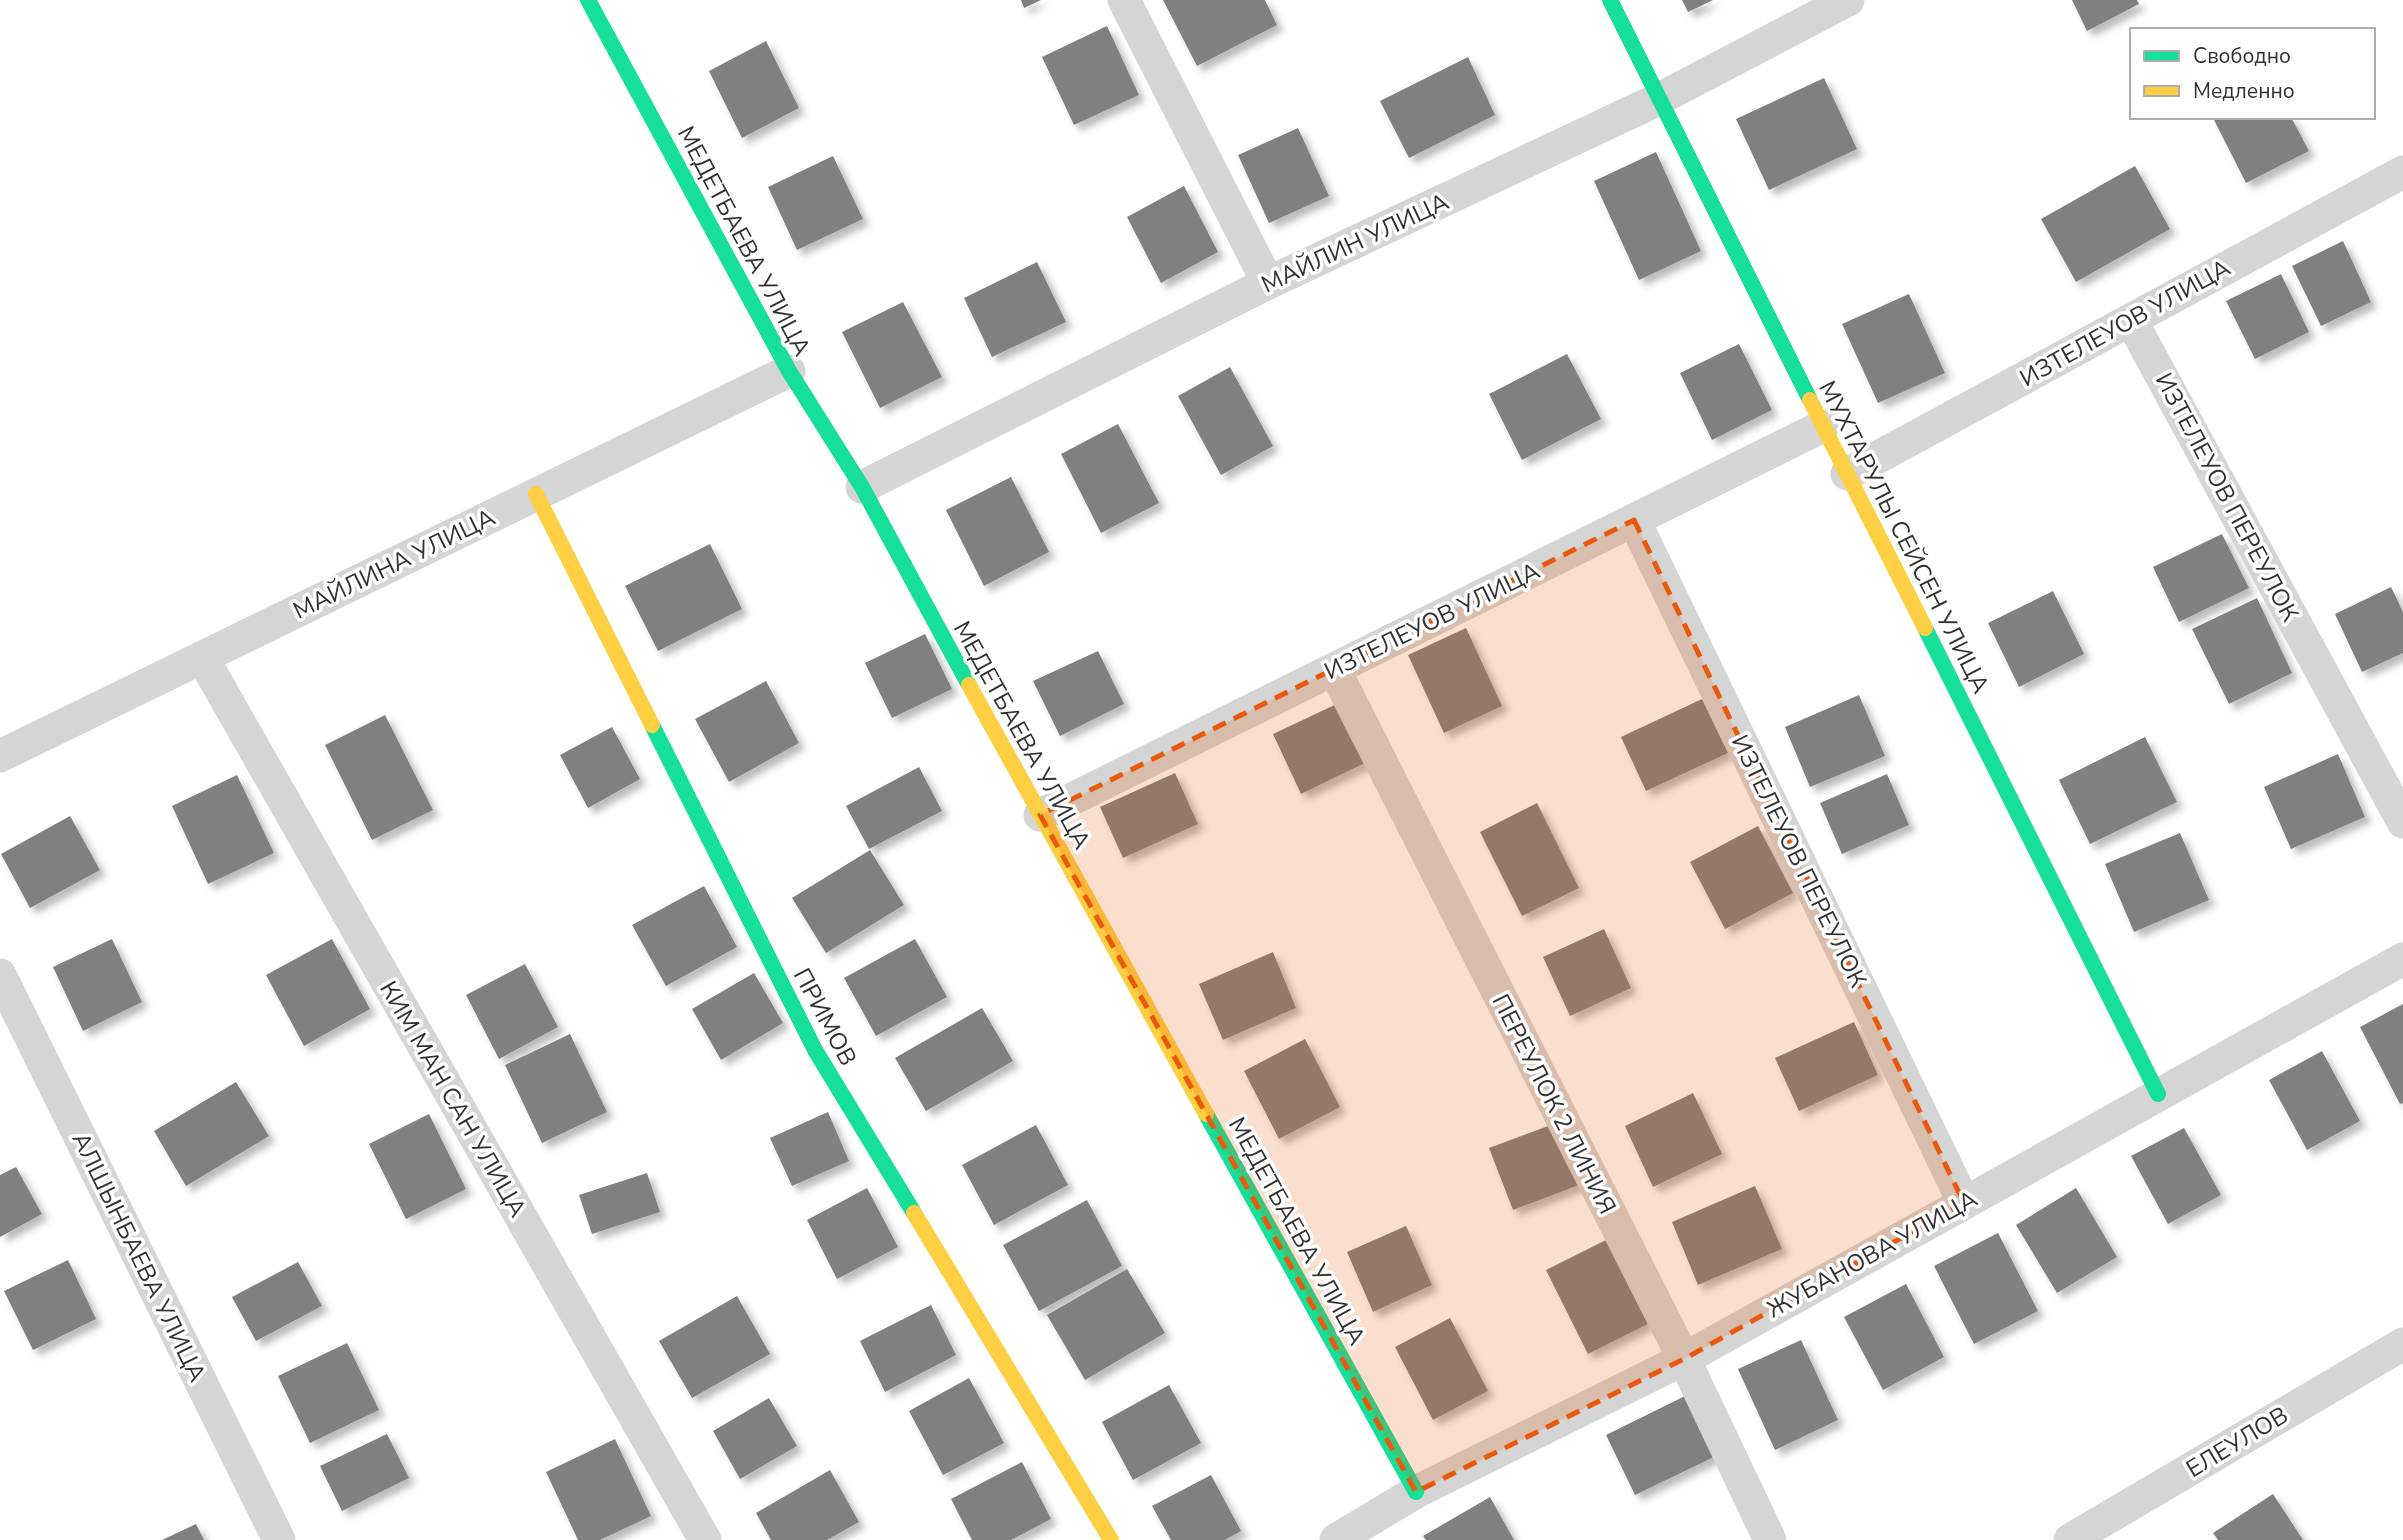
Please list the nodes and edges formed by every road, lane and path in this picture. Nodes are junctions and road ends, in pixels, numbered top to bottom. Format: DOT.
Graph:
graph roads {
  1 [pos="588,0"];
  2 [pos="1124,0"];
  3 [pos="1610,0"];
  4 [pos="1848,0"];
  5 [pos="1659,99"];
  6 [pos="2403,172"];
  7 [pos="1268,283"];
  8 [pos="2131,320"];
  9 [pos="789,371"];
  10 [pos="1823,426"];
  11 [pos="1847,474"];
  12 [pos="862,487"];
  13 [pos="536,494"];
  14 [pos="1634,520"];
  15 [pos="202,657"];
  16 [pos="1334,669"];
  17 [pos="0,756"];
  18 [pos="1040,816"];
  19 [pos="2403,822"];
  20 [pos="2403,959"];
  21 [pos="0,975"];
  22 [pos="2158,1094"];
  23 [pos="1964,1203"];
  24 [pos="2403,1344"];
  25 [pos="1684,1359"];
  26 [pos="1416,1492"];
  27 [pos="279,1540"];
  28 [pos="705,1540"];
  29 [pos="1111,1540"];
  30 [pos="1336,1540"];
  31 [pos="1770,1540"];
  32 [pos="2070,1540"];
  1 -- 9 [label="street, МЕДЕТБАЕВА УЛИЦА"];
  2 -- 7 [label="street"];
  3 -- 5 [label="street, МУХТАРУЛЫ СЕЙСЕН УЛИЦА"];
  4 -- 5 [label="street, МАЙЛИН УЛИЦА"];
  5 -- 7 [label="street, МАЙЛИН УЛИЦА"];
  5 -- 10 [label="street, МУХТАРУЛЫ СЕЙСЕН УЛИЦА"];
  6 -- 8 [label="street, ИЗТЕЛЕУОВ УЛИЦА"];
  7 -- 12 [label="street, МАЙЛИН УЛИЦА"];
  8 -- 11 [label="street, ИЗТЕЛЕУОВ УЛИЦА"];
  8 -- 19 [label="street, ИЗТЕЛЕУОВ ПЕРЕУЛОК"];
  9 -- 12 [label="street, МЕДЕТБАЕВА УЛИЦА"];
  9 -- 13 [label="street, МАЙЛИНА УЛИЦА"];
  10 -- 11 [label="street, МУХТАРУЛЫ СЕЙСЕН УЛИЦА"];
  10 -- 14 [label="street, ИЗТЕЛЕУОВ УЛИЦА"];
  11 -- 22 [label="street, МУХТАРУЛЫ СЕЙСЕН УЛИЦА"];
  12 -- 18 [label="street, МЕДЕТБАЕВА УЛИЦА"];
  13 -- 15 [label="street, МАЙЛИНА УЛИЦА"];
  13 -- 29 [label="street, ПРИМОВ"];
  14 -- 16 [label="street, ИЗТЕЛЕУОВ УЛИЦА"];
  14 -- 23 [label="street, ИЗТЕЛЕУОВ ПЕРЕУЛОК"];
  15 -- 17 [label="street, МАЙЛИНА УЛИЦА"];
  15 -- 28 [label="street, КИМ МАН САН УЛИЦА"];
  16 -- 18 [label="street, ИЗТЕЛЕУОВ УЛИЦА"];
  16 -- 25 [label="street, ПЕРЕУЛОК 2 ЛИНИЯ"];
  18 -- 26 [label="street, МЕДЕТБАЕВА УЛИЦА"];
  20 -- 22 [label="street, ЖУБАНОВА УЛИЦА"];
  21 -- 27 [label="street, АЛШЫНБАЕВА УЛИЦА"];
  22 -- 23 [label="street, ЖУБАНОВА УЛИЦА"];
  23 -- 25 [label="street, ЖУБАНОВА УЛИЦА"];
  24 -- 32 [label="street, ЕЛЕУЛОВ"];
  25 -- 26 [label="street, ЖУБАНОВА УЛИЦА"];
  25 -- 31 [label="street, ПЕРЕУЛОК 2 ЛИНИЯ"];
  26 -- 30 [label="street, ЖУБАНОВА УЛИЦА"];
}
